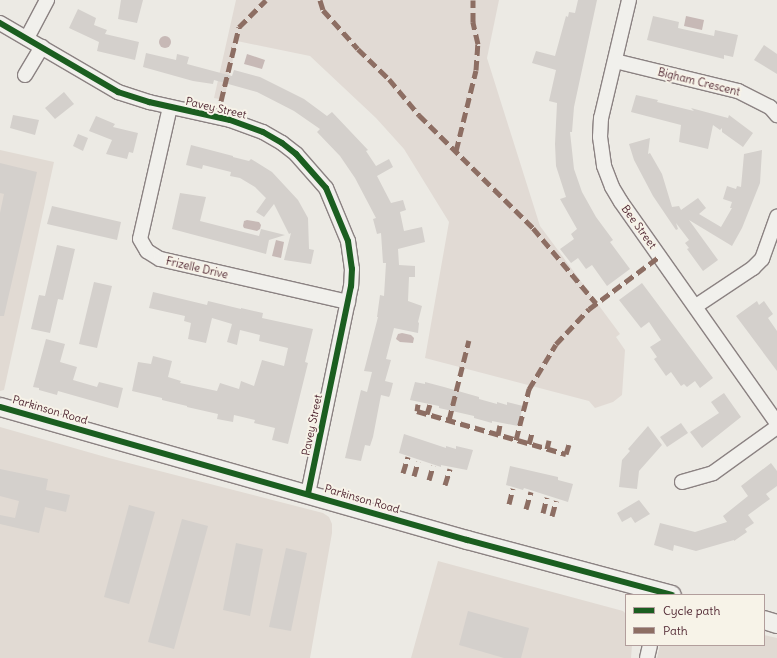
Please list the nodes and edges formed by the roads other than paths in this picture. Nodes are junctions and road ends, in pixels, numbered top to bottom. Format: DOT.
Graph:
graph roads {
  1 [pos="47,0"];
  2 [pos="629,0"];
  3 [pos="0,23"];
  4 [pos="27,38"];
  5 [pos="42,47"];
  6 [pos="615,61"];
  7 [pos="25,75"];
  8 [pos="170,107"];
  9 [pos="777,115"];
  10 [pos="777,217"];
  11 [pos="348,302"];
  12 [pos="696,306"];
  13 [pos="0,407"];
  14 [pos="777,423"];
  15 [pos="777,427"];
  16 [pos="682,482"];
  17 [pos="308,494"];
  18 [pos="666,594"];
  19 [pos="765,620"];
  20 [pos="777,624"];
  21 [pos="650,646"];
  22 [pos="647,658"];
  1 -- 4 [label="street"];
  2 -- 6 [label="street, Bee Street"];
  3 -- 4 [label="street, Pavey Street"];
  4 -- 5 [label="street, Pavey Street"];
  5 -- 7 [label="street"];
  5 -- 8 [label="street, Pavey Street"];
  6 -- 9 [label="street, Bigham Crescent"];
  6 -- 12 [label="street, Bee Street"];
  8 -- 11 [label="street, Pavey Street"];
  8 -- 11 [label="street, Frizelle Drive"];
  10 -- 12 [label="street"];
  11 -- 17 [label="street, Pavey Street"];
  12 -- 14 [label="street, Bee Street"];
  13 -- 17 [label="main road, Parkinson Road"];
  15 -- 16 [label="street"];
  17 -- 18 [label="main road, Parkinson Road"];
  19 -- 20 [label="main road"];
  21 -- 22 [label="street"];
}
